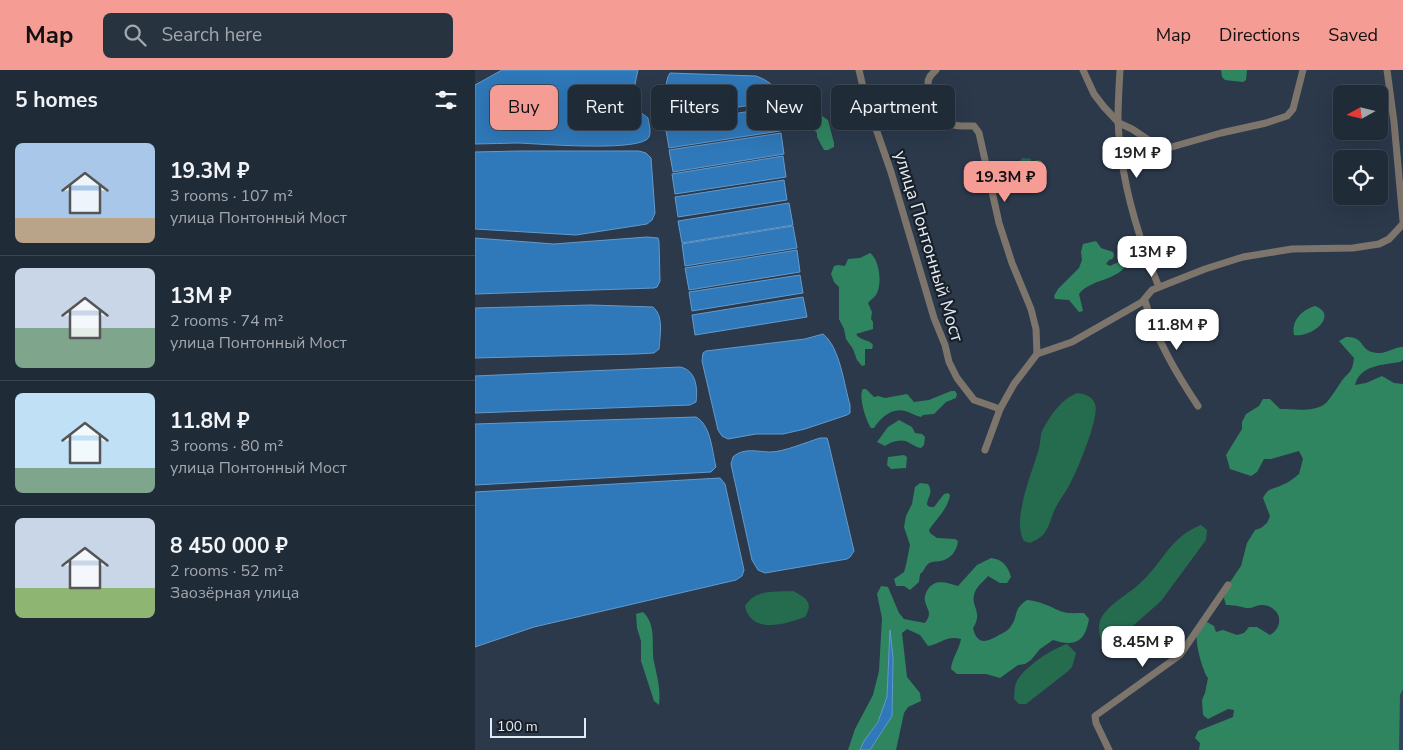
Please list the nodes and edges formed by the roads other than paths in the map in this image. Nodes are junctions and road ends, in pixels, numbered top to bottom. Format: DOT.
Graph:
graph roads {
  1 [pos="859,70"];
  2 [pos="936,70"];
  3 [pos="1083,70"];
  4 [pos="1120,70"];
  5 [pos="1303,70"];
  6 [pos="1387,70"];
  7 [pos="1119,123"];
  8 [pos="1403,223"];
  9 [pos="1159,287"];
  10 [pos="1145,301"];
  11 [pos="1037,354"];
  12 [pos="1198,406"];
  13 [pos="1000,409"];
  14 [pos="985,450"];
  15 [pos="1228,584"];
  16 [pos="1109,750"];
  1 -- 13 [label="street, улица Понтонный Мост"];
  2 -- 11 [label="street"];
  3 -- 7 [label="street"];
  4 -- 7 [label="street"];
  5 -- 7 [label="street"];
  6 -- 8 [label="street"];
  7 -- 9 [label="street"];
  8 -- 9 [label="street"];
  9 -- 10 [label="street"];
  10 -- 11 [label="street"];
  10 -- 12 [label="street"];
  11 -- 13 [label="street"];
  13 -- 14 [label="street"];
  15 -- 16 [label="street"];
}
